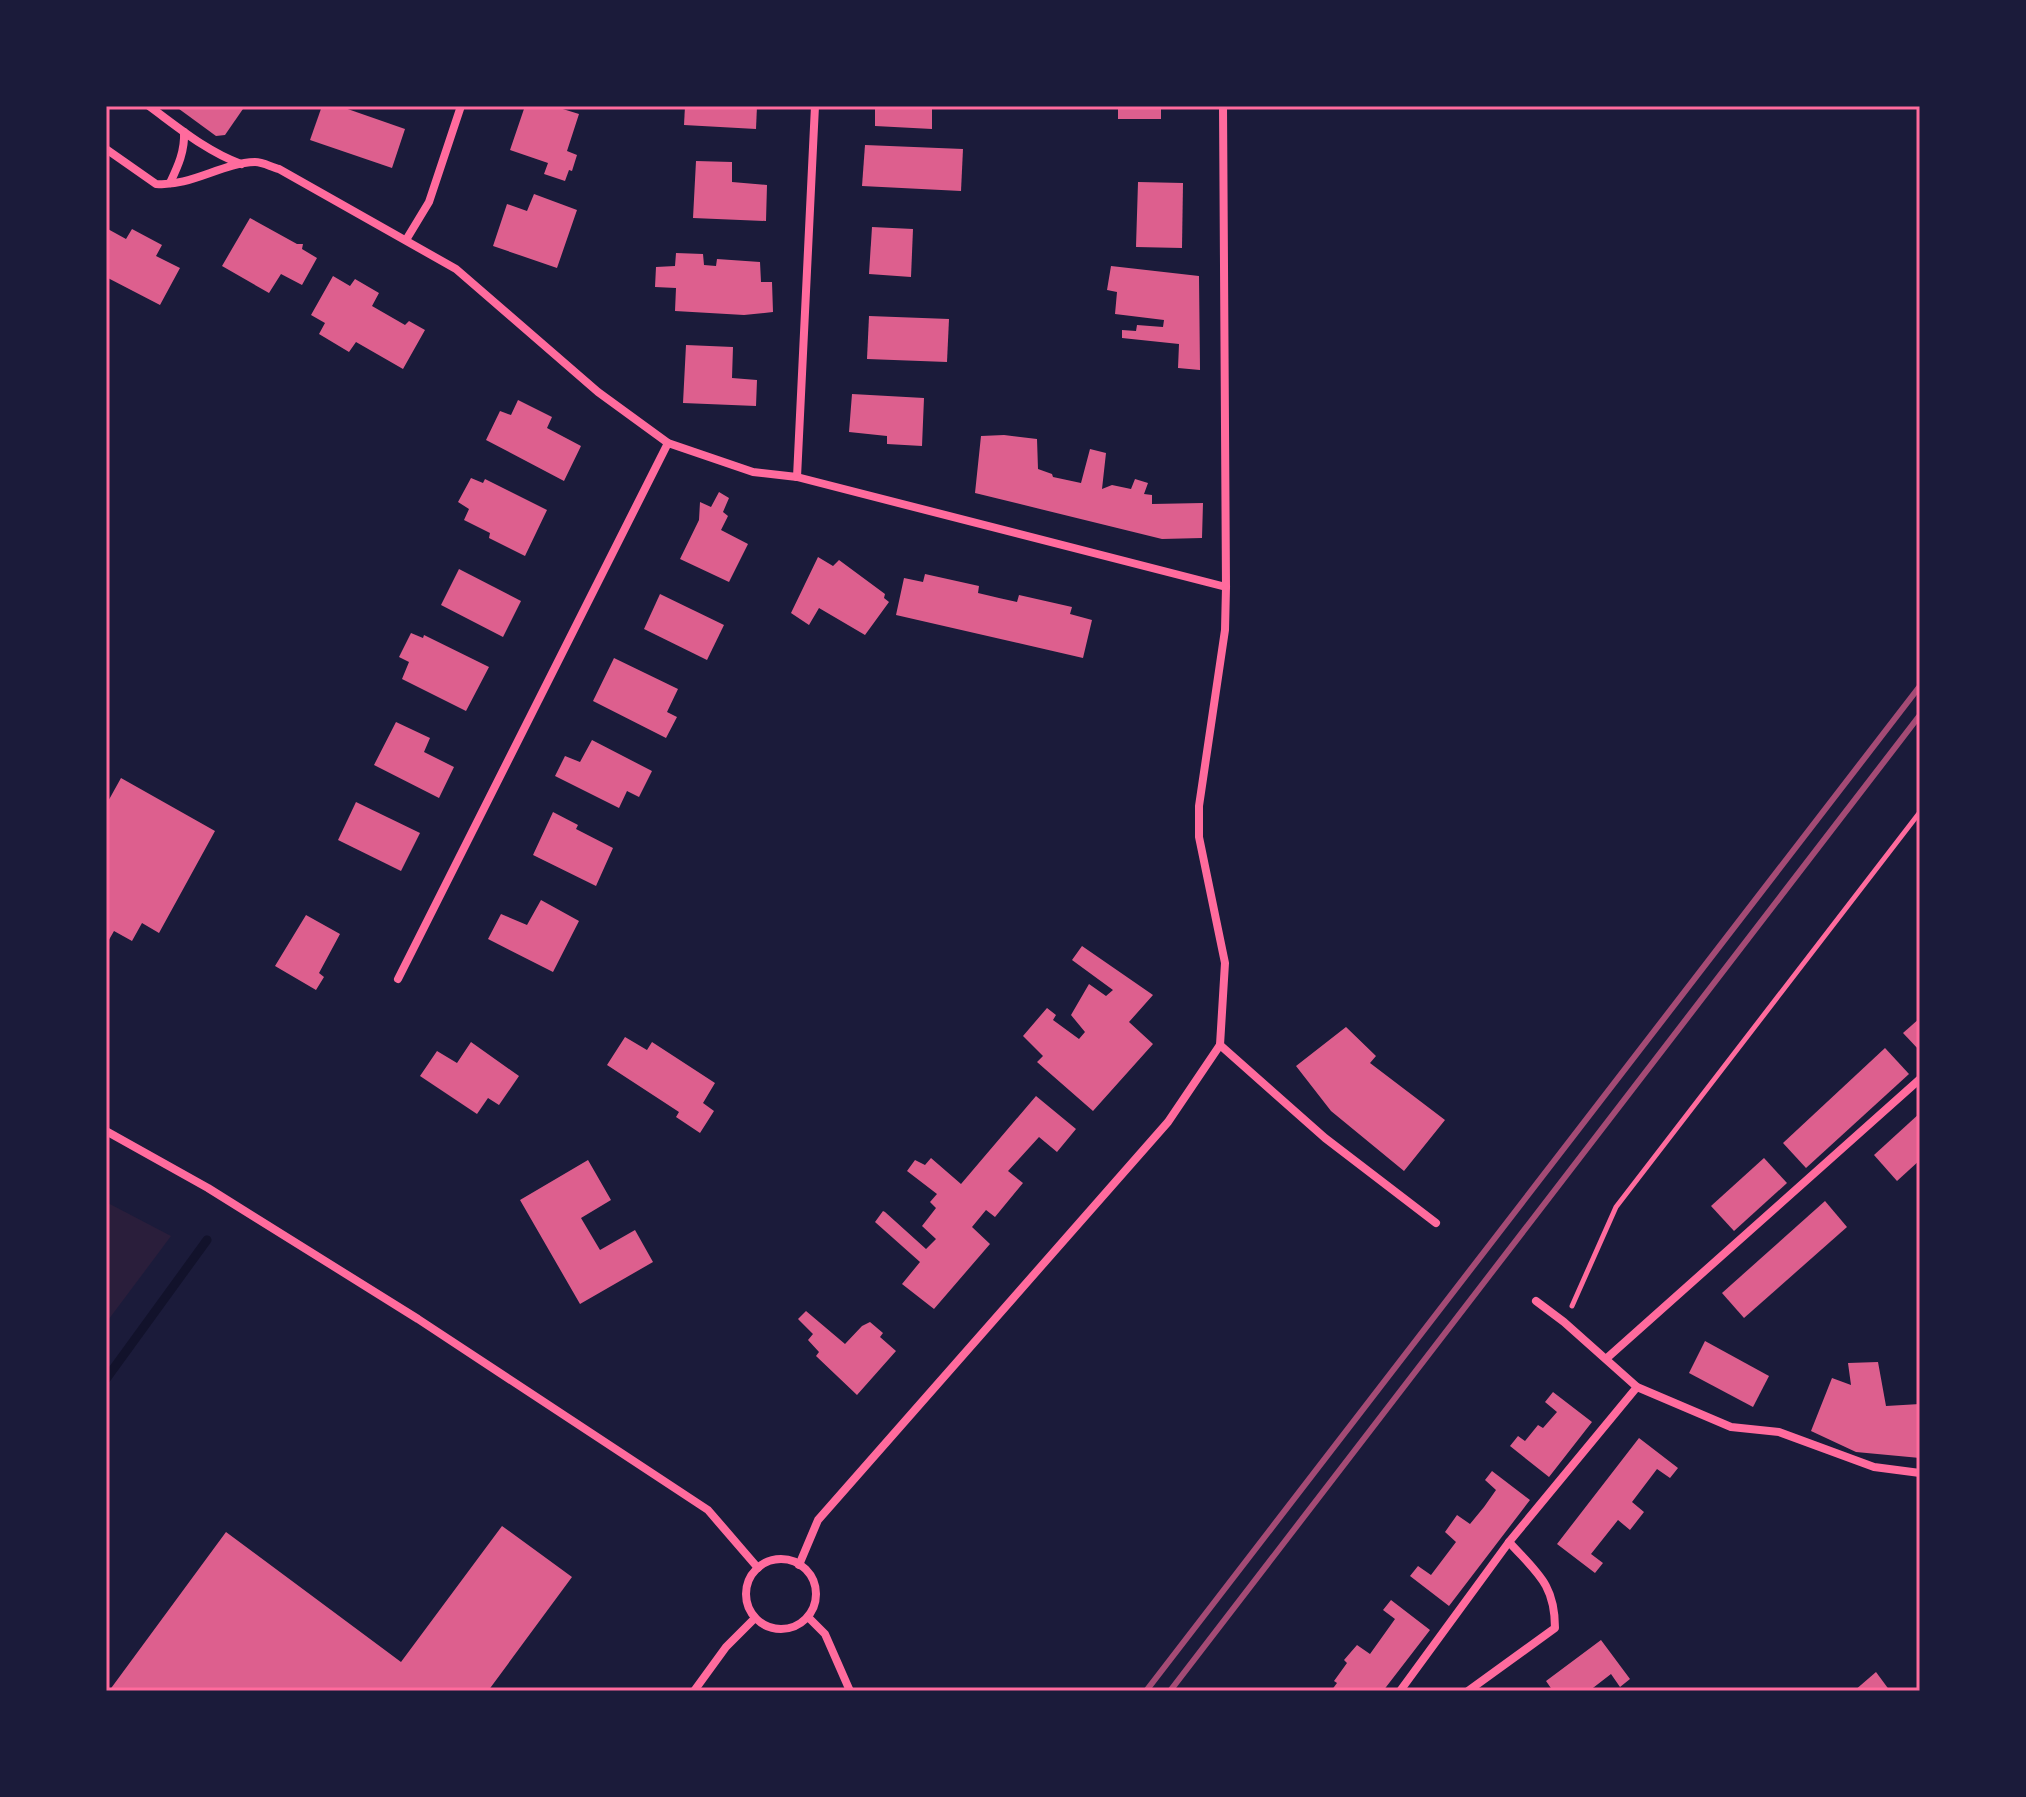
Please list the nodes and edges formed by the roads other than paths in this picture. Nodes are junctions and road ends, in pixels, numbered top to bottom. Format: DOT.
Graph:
graph roads {
  1 [pos="149,106"];
  2 [pos="461,106"];
  3 [pos="815,106"];
  4 [pos="1223,106"];
  5 [pos="184,132"];
  6 [pos="106,149"];
  7 [pos="242,164"];
  8 [pos="170,183"];
  9 [pos="406,240"];
  10 [pos="668,443"];
  11 [pos="797,477"];
  12 [pos="1226,587"];
  13 [pos="398,979"];
  14 [pos="1220,1045"];
  15 [pos="1920,1079"];
  16 [pos="106,1131"];
  17 [pos="1436,1223"];
  18 [pos="1536,1301"];
  19 [pos="1607,1358"];
  20 [pos="1637,1387"];
  21 [pos="1920,1473"];
  22 [pos="1509,1542"];
  23 [pos="799,1565"];
  24 [pos="758,1568"];
  25 [pos="808,1617"];
  26 [pos="755,1618"];
  27 [pos="694,1691"];
  28 [pos="850,1691"];
  29 [pos="1400,1691"];
  30 [pos="1468,1691"];
  1 -- 5 [label="street"];
  2 -- 9 [label="street"];
  3 -- 11 [label="street"];
  4 -- 12 [label="street"];
  5 -- 7 [label="street"];
  5 -- 8 [label="street"];
  6 -- 8 [label="street"];
  7 -- 8 [label="street"];
  7 -- 9 [label="street"];
  9 -- 10 [label="street"];
  10 -- 11 [label="street"];
  10 -- 13 [label="street"];
  11 -- 12 [label="street"];
  12 -- 14 [label="street"];
  14 -- 17 [label="street"];
  14 -- 23 [label="street"];
  15 -- 19 [label="street"];
  16 -- 24 [label="street"];
  18 -- 19 [label="street"];
  19 -- 20 [label="street"];
  20 -- 21 [label="street"];
  20 -- 22 [label="street"];
  22 -- 29 [label="street"];
  22 -- 30 [label="street"];
  23 -- 24 [label="street"];
  23 -- 25 [label="street"];
  24 -- 26 [label="street"];
  25 -- 26 [label="street"];
  25 -- 28 [label="street"];
  26 -- 27 [label="street"];
}
